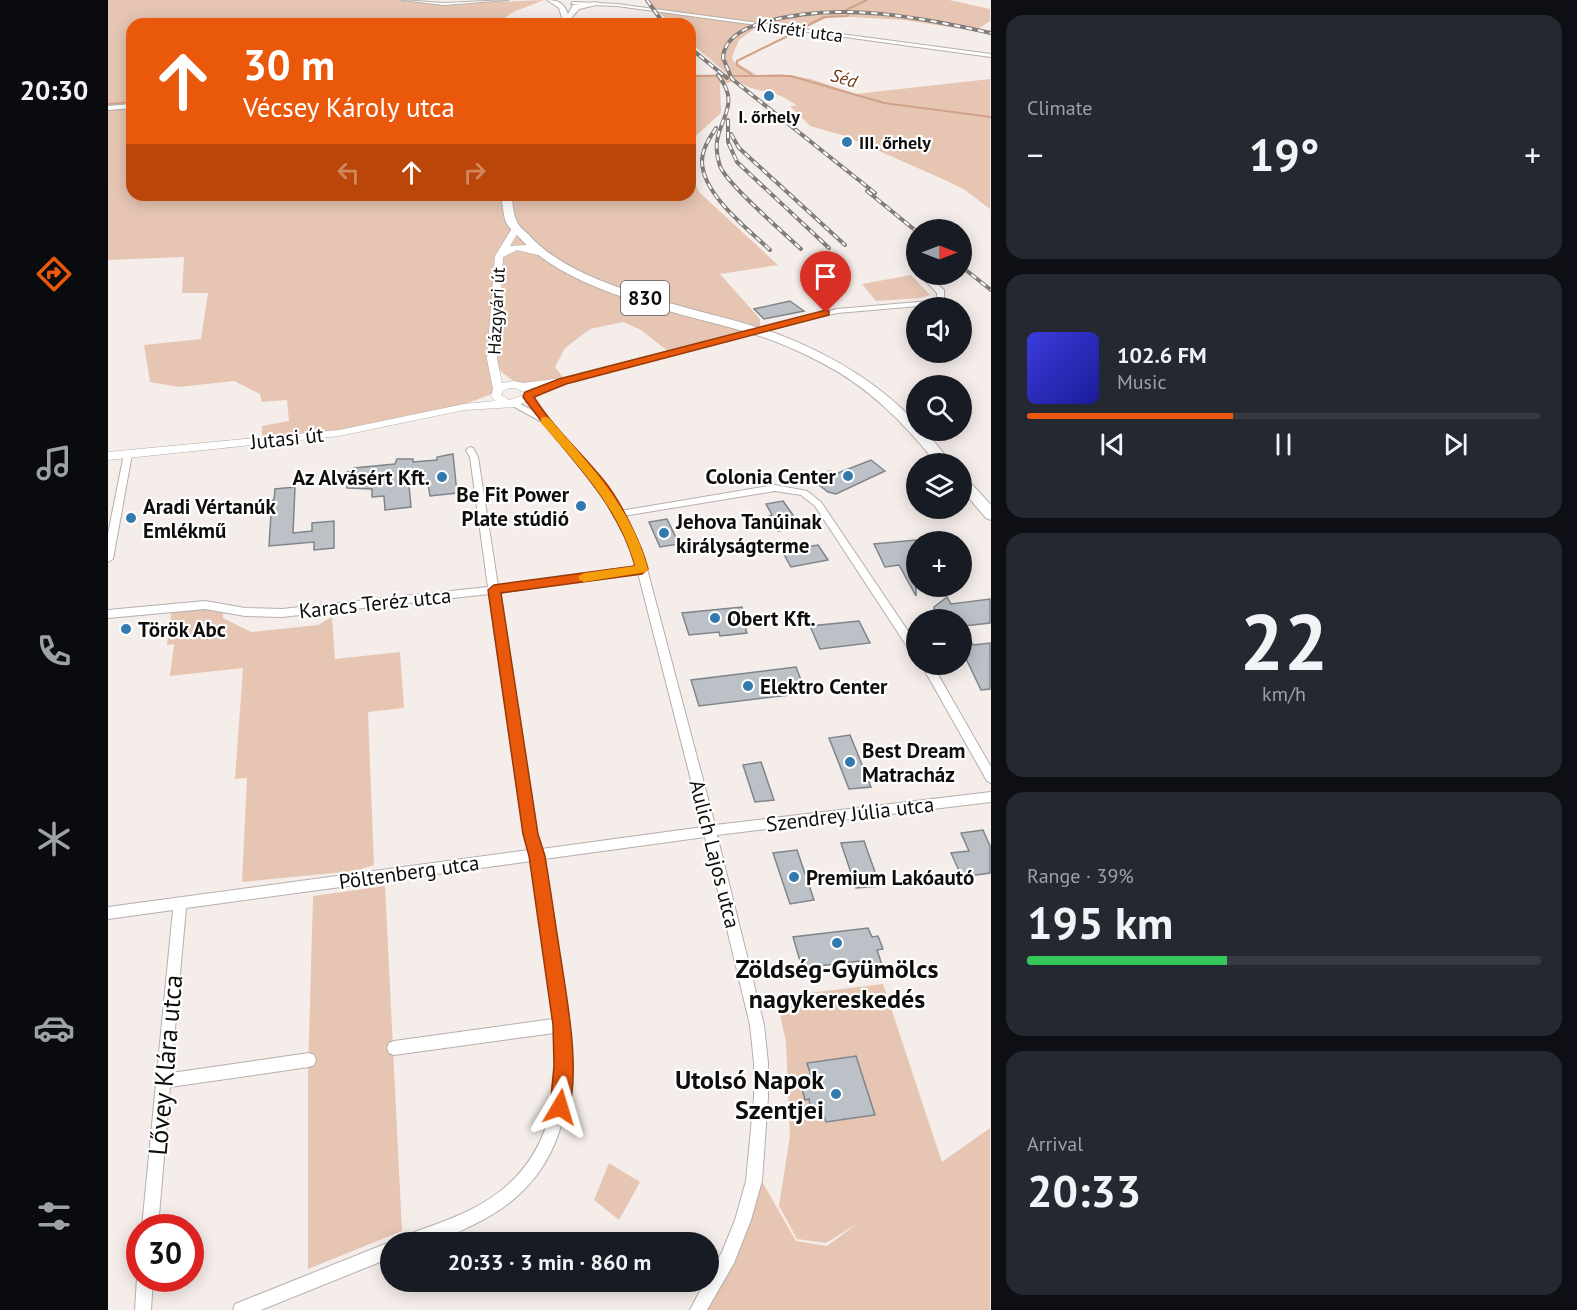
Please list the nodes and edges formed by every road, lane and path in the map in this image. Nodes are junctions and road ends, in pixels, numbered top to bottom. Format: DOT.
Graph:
graph roads {
  1 [pos="404,0"];
  2 [pos="506,0"];
  3 [pos="553,2"];
  4 [pos="575,2"];
  5 [pos="597,4"];
  6 [pos="609,4"];
  7 [pos="565,18"];
  8 [pos="568,18"];
  9 [pos="569,18"];
  10 [pos="990,56"];
  11 [pos="126,106"];
  12 [pos="108,108"];
  13 [pos="506,201"];
  14 [pos="516,229"];
  15 [pos="538,252"];
  16 [pos="499,256"];
  17 [pos="933,285"];
  18 [pos="757,331"];
  19 [pos="494,366"];
  20 [pos="497,391"];
  21 [pos="525,391"];
  22 [pos="509,403"];
  23 [pos="464,406"];
  24 [pos="545,420"];
  25 [pos="906,420"];
  26 [pos="925,441"];
  27 [pos="470,450"];
  28 [pos="936,453"];
  29 [pos="128,454"];
  30 [pos="108,456"];
  31 [pos="972,494"];
  32 [pos="619,514"];
  33 [pos="990,515"];
  34 [pos="108,559"];
  35 [pos="642,569"];
  36 [pos="494,590"];
  37 [pos="108,614"];
  38 [pos="906,636"];
  39 [pos="932,675"];
  40 [pos="990,778"];
  41 [pos="990,797"];
  42 [pos="710,831"];
  43 [pos="537,856"];
  44 [pos="180,903"];
  45 [pos="108,913"];
  46 [pos="562,1025"];
  47 [pos="394,1048"];
  48 [pos="309,1060"];
  49 [pos="164,1081"];
  50 [pos="151,1214"];
  51 [pos="432,1232"];
  52 [pos="380,1254"];
  53 [pos="144,1292"];
  54 [pos="142,1310"];
  55 [pos="241,1310"];
  56 [pos="698,1310"];
  1 -- 2 [label="street"];
  3 -- 4 [label="main road"];
  3 -- 7 [label="main road"];
  4 -- 5 [label="street, Kisréti utca"];
  4 -- 6 [label="street, Kisréti utca"];
  4 -- 8 [label="main road"];
  5 -- 6 [label="street, Kisréti utca"];
  5 -- 9 [label="main road"];
  6 -- 10 [label="street, Kisréti utca"];
  11 -- 12 [label="street"];
  13 -- 14 [label="main road, 830"];
  14 -- 15 [label="main road, 830"];
  14 -- 16 [label="street, Házgyári út"];
  15 -- 16 [label="street, Házgyári út"];
  15 -- 18 [label="main road, 830"];
  16 -- 19 [label="street, Házgyári út"];
  17 -- 18 [label="street, Jutasi út"];
  18 -- 21 [label="street, Jutasi út"];
  18 -- 25 [label="main road, 830"];
  19 -- 20 [label="street, Házgyári út"];
  19 -- 21 [label="street, Házgyári út"];
  20 -- 21 [label="street, Jutasi út"];
  20 -- 22 [label="street"];
  20 -- 23 [label="street, Jutasi út"];
  21 -- 22 [label="street, Jutasi út"];
  21 -- 24 [label="street, Aulich Lajos utca"];
  22 -- 23 [label="street, Jutasi út"];
  22 -- 24 [label="street, Aulich Lajos utca"];
  23 -- 29 [label="street, Jutasi út"];
  24 -- 32 [label="street, Aulich Lajos utca"];
  26 -- 28 [label="main road, 830"];
  27 -- 36 [label="street"];
  29 -- 30 [label="street, Jutasi út"];
  29 -- 34 [label="street"];
  31 -- 33 [label="main road"];
  32 -- 35 [label="street, Aulich Lajos utca"];
  32 -- 38 [label="street"];
  35 -- 36 [label="street, Karacs Teréz utca"];
  35 -- 42 [label="street, Aulich Lajos utca"];
  36 -- 37 [label="street, Karacs Teréz utca"];
  36 -- 43 [label="street"];
  39 -- 40 [label="street"];
  41 -- 42 [label="street, Szendrey Júlia utca"];
  42 -- 43 [label="street, Pöltenberg utca"];
  42 -- 56 [label="street, Aulich Lajos utca"];
  43 -- 44 [label="street, Pöltenberg utca"];
  43 -- 46 [label="street"];
  44 -- 45 [label="street, Pöltenberg utca"];
  44 -- 49 [label="street, Lővey Klára utca"];
  46 -- 47 [label="street"];
  46 -- 51 [label="street"];
  48 -- 49 [label="street"];
  49 -- 50 [label="street, Lővey Klára utca"];
  52 -- 55 [label="street"];
  53 -- 54 [label="street"];
}
